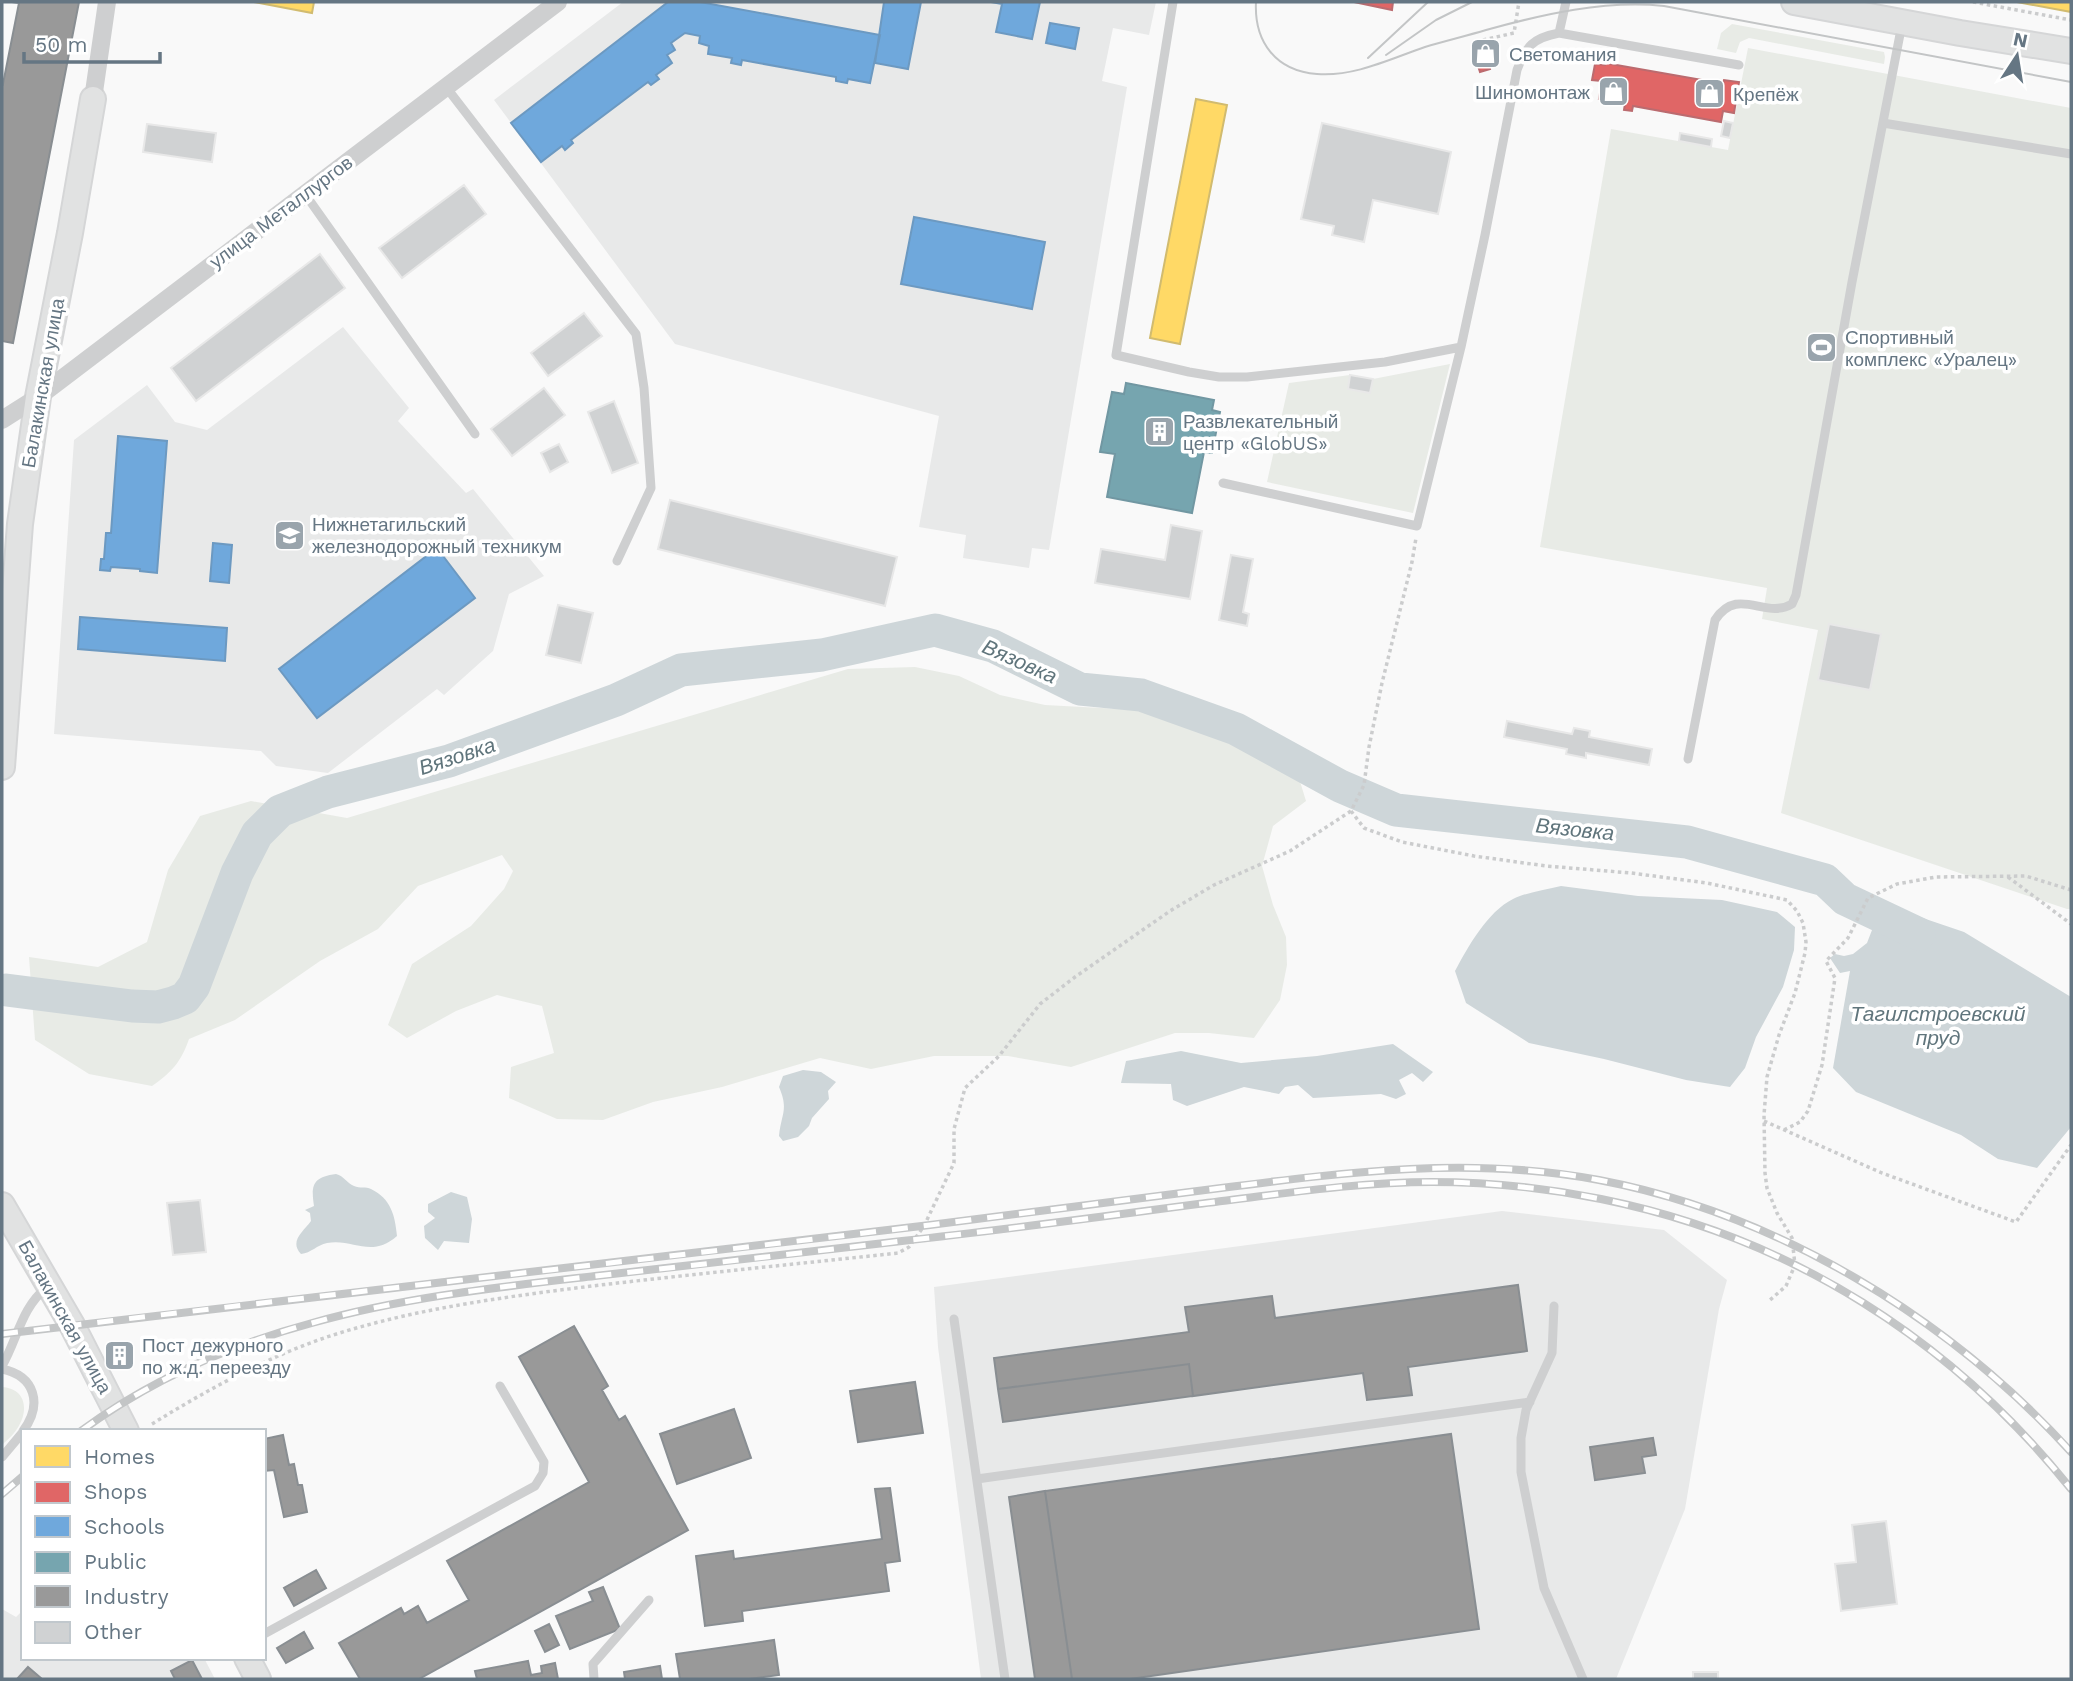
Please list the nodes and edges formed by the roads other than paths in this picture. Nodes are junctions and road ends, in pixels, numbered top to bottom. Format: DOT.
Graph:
graph roads {
  1 [pos="107,2"];
  2 [pos="558,2"];
  3 [pos="1173,2"];
  4 [pos="1566,2"];
  5 [pos="1794,2"];
  6 [pos="1902,23"];
  7 [pos="1559,33"];
  8 [pos="2071,51"];
  9 [pos="1738,65"];
  10 [pos="446,87"];
  11 [pos="93,99"];
  12 [pos="1883,123"];
  13 [pos="2071,154"];
  14 [pos="305,194"];
  15 [pos="1461,346"];
  16 [pos="38,397"];
  17 [pos="2,420"];
  18 [pos="475,434"];
  19 [pos="1223,483"];
  20 [pos="617,561"];
  21 [pos="1688,759"];
  22 [pos="2,767"];
  23 [pos="2,1205"];
  24 [pos="48,1286"];
  25 [pos="1554,1306"];
  26 [pos="954,1319"];
  27 [pos="2,1367"];
  28 [pos="500,1387"];
  29 [pos="1530,1402"];
  30 [pos="24,1429"];
  31 [pos="125,1429"];
  32 [pos="21,1433"];
  33 [pos="2,1457"];
  34 [pos="977,1479"];
  35 [pos="649,1600"];
  36 [pos="266,1633"];
  37 [pos="248,1660"];
  38 [pos="258,1679"];
  39 [pos="594,1679"];
  40 [pos="1005,1679"];
  41 [pos="1583,1679"];
  1 -- 11 [label="street, Балакинская улица"];
  2 -- 10 [label="street, улица Металлургов"];
  3 -- 15 [label="lane"];
  4 -- 7 [label="lane"];
  5 -- 6 [label="street"];
  6 -- 8 [label="street"];
  6 -- 12 [label="lane"];
  7 -- 9 [label="lane"];
  7 -- 15 [label="lane"];
  10 -- 14 [label="street, улица Металлургов"];
  10 -- 20 [label="lane"];
  11 -- 16 [label="street, Балакинская улица"];
  12 -- 13 [label="lane"];
  12 -- 21 [label="lane"];
  14 -- 16 [label="street, улица Металлургов"];
  14 -- 18 [label="lane"];
  15 -- 19 [label="lane"];
  16 -- 17 [label="street, улица Металлургов"];
  16 -- 22 [label="street, Балакинская улица"];
  23 -- 24 [label="street, Балакинская улица"];
  24 -- 27 [label="lane"];
  24 -- 31 [label="street, Балакинская улица"];
  25 -- 29 [label="lane"];
  26 -- 34 [label="lane"];
  27 -- 30 [label="lane"];
  28 -- 36 [label="lane"];
  29 -- 34 [label="lane"];
  29 -- 41 [label="lane"];
  32 -- 33 [label="lane"];
  34 -- 40 [label="lane"];
  35 -- 39 [label="lane"];
  37 -- 38 [label="street"];
}
